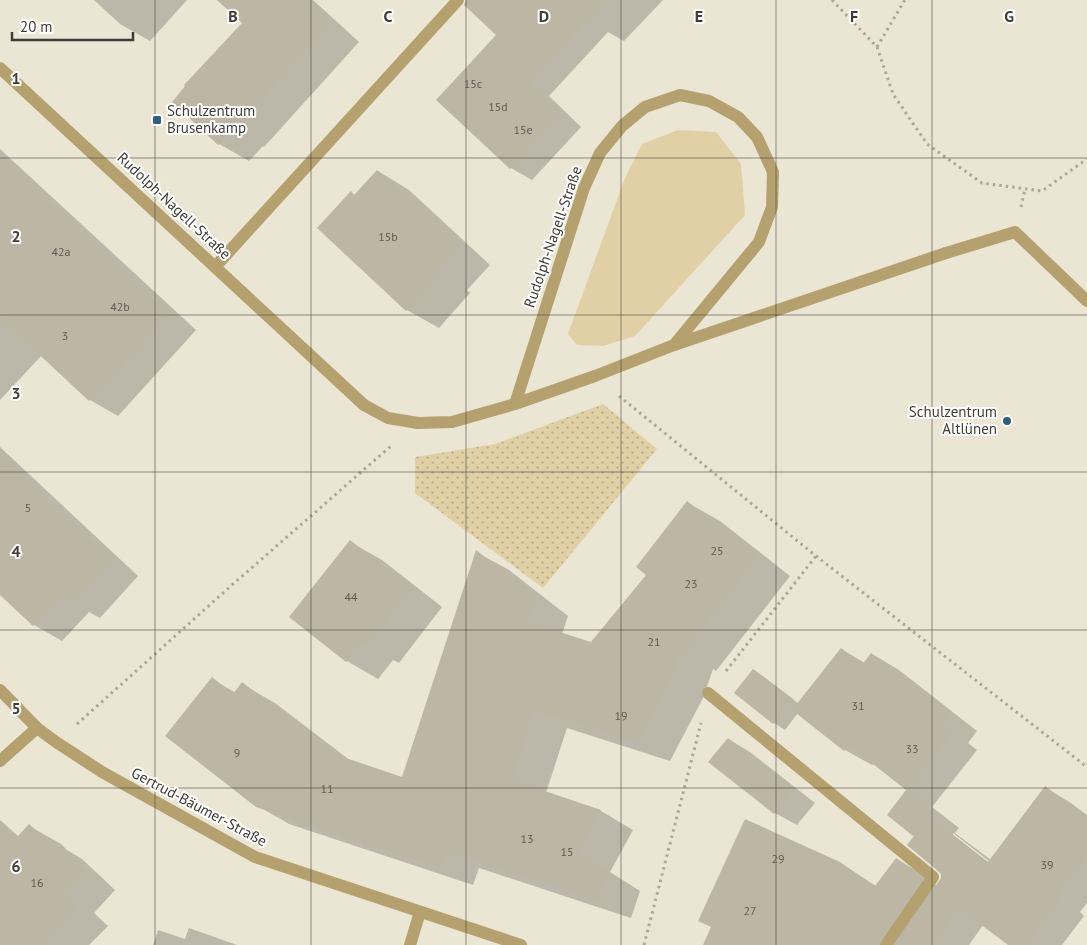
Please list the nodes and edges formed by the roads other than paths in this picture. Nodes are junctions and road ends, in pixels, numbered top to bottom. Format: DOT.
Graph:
graph roads {
  1 [pos="458,0"];
  2 [pos="0,68"];
  3 [pos="215,266"];
  4 [pos="1087,301"];
  5 [pos="674,344"];
  6 [pos="515,404"];
  7 [pos="0,690"];
  8 [pos="708,693"];
  9 [pos="37,728"];
  10 [pos="0,761"];
  11 [pos="420,912"];
  12 [pos="410,945"];
  13 [pos="520,945"];
  14 [pos="886,945"];
  1 -- 3 [label="street"];
  2 -- 3 [label="street, Rudolph-Nagell-Straße"];
  3 -- 6 [label="street, Rudolph-Nagell-Straße"];
  4 -- 5 [label="street, Rudolph-Nagell-Straße"];
  5 -- 6 [label="street, Rudolph-Nagell-Straße"];
  5 -- 6 [label="street, Rudolph-Nagell-Straße"];
  7 -- 9 [label="street, Gertrud-Bäumer-Straße"];
  8 -- 14 [label="street"];
  9 -- 10 [label="street"];
  9 -- 11 [label="street, Gertrud-Bäumer-Straße"];
  11 -- 12 [label="street"];
  11 -- 13 [label="street, Gertrud-Bäumer-Straße"];
}
